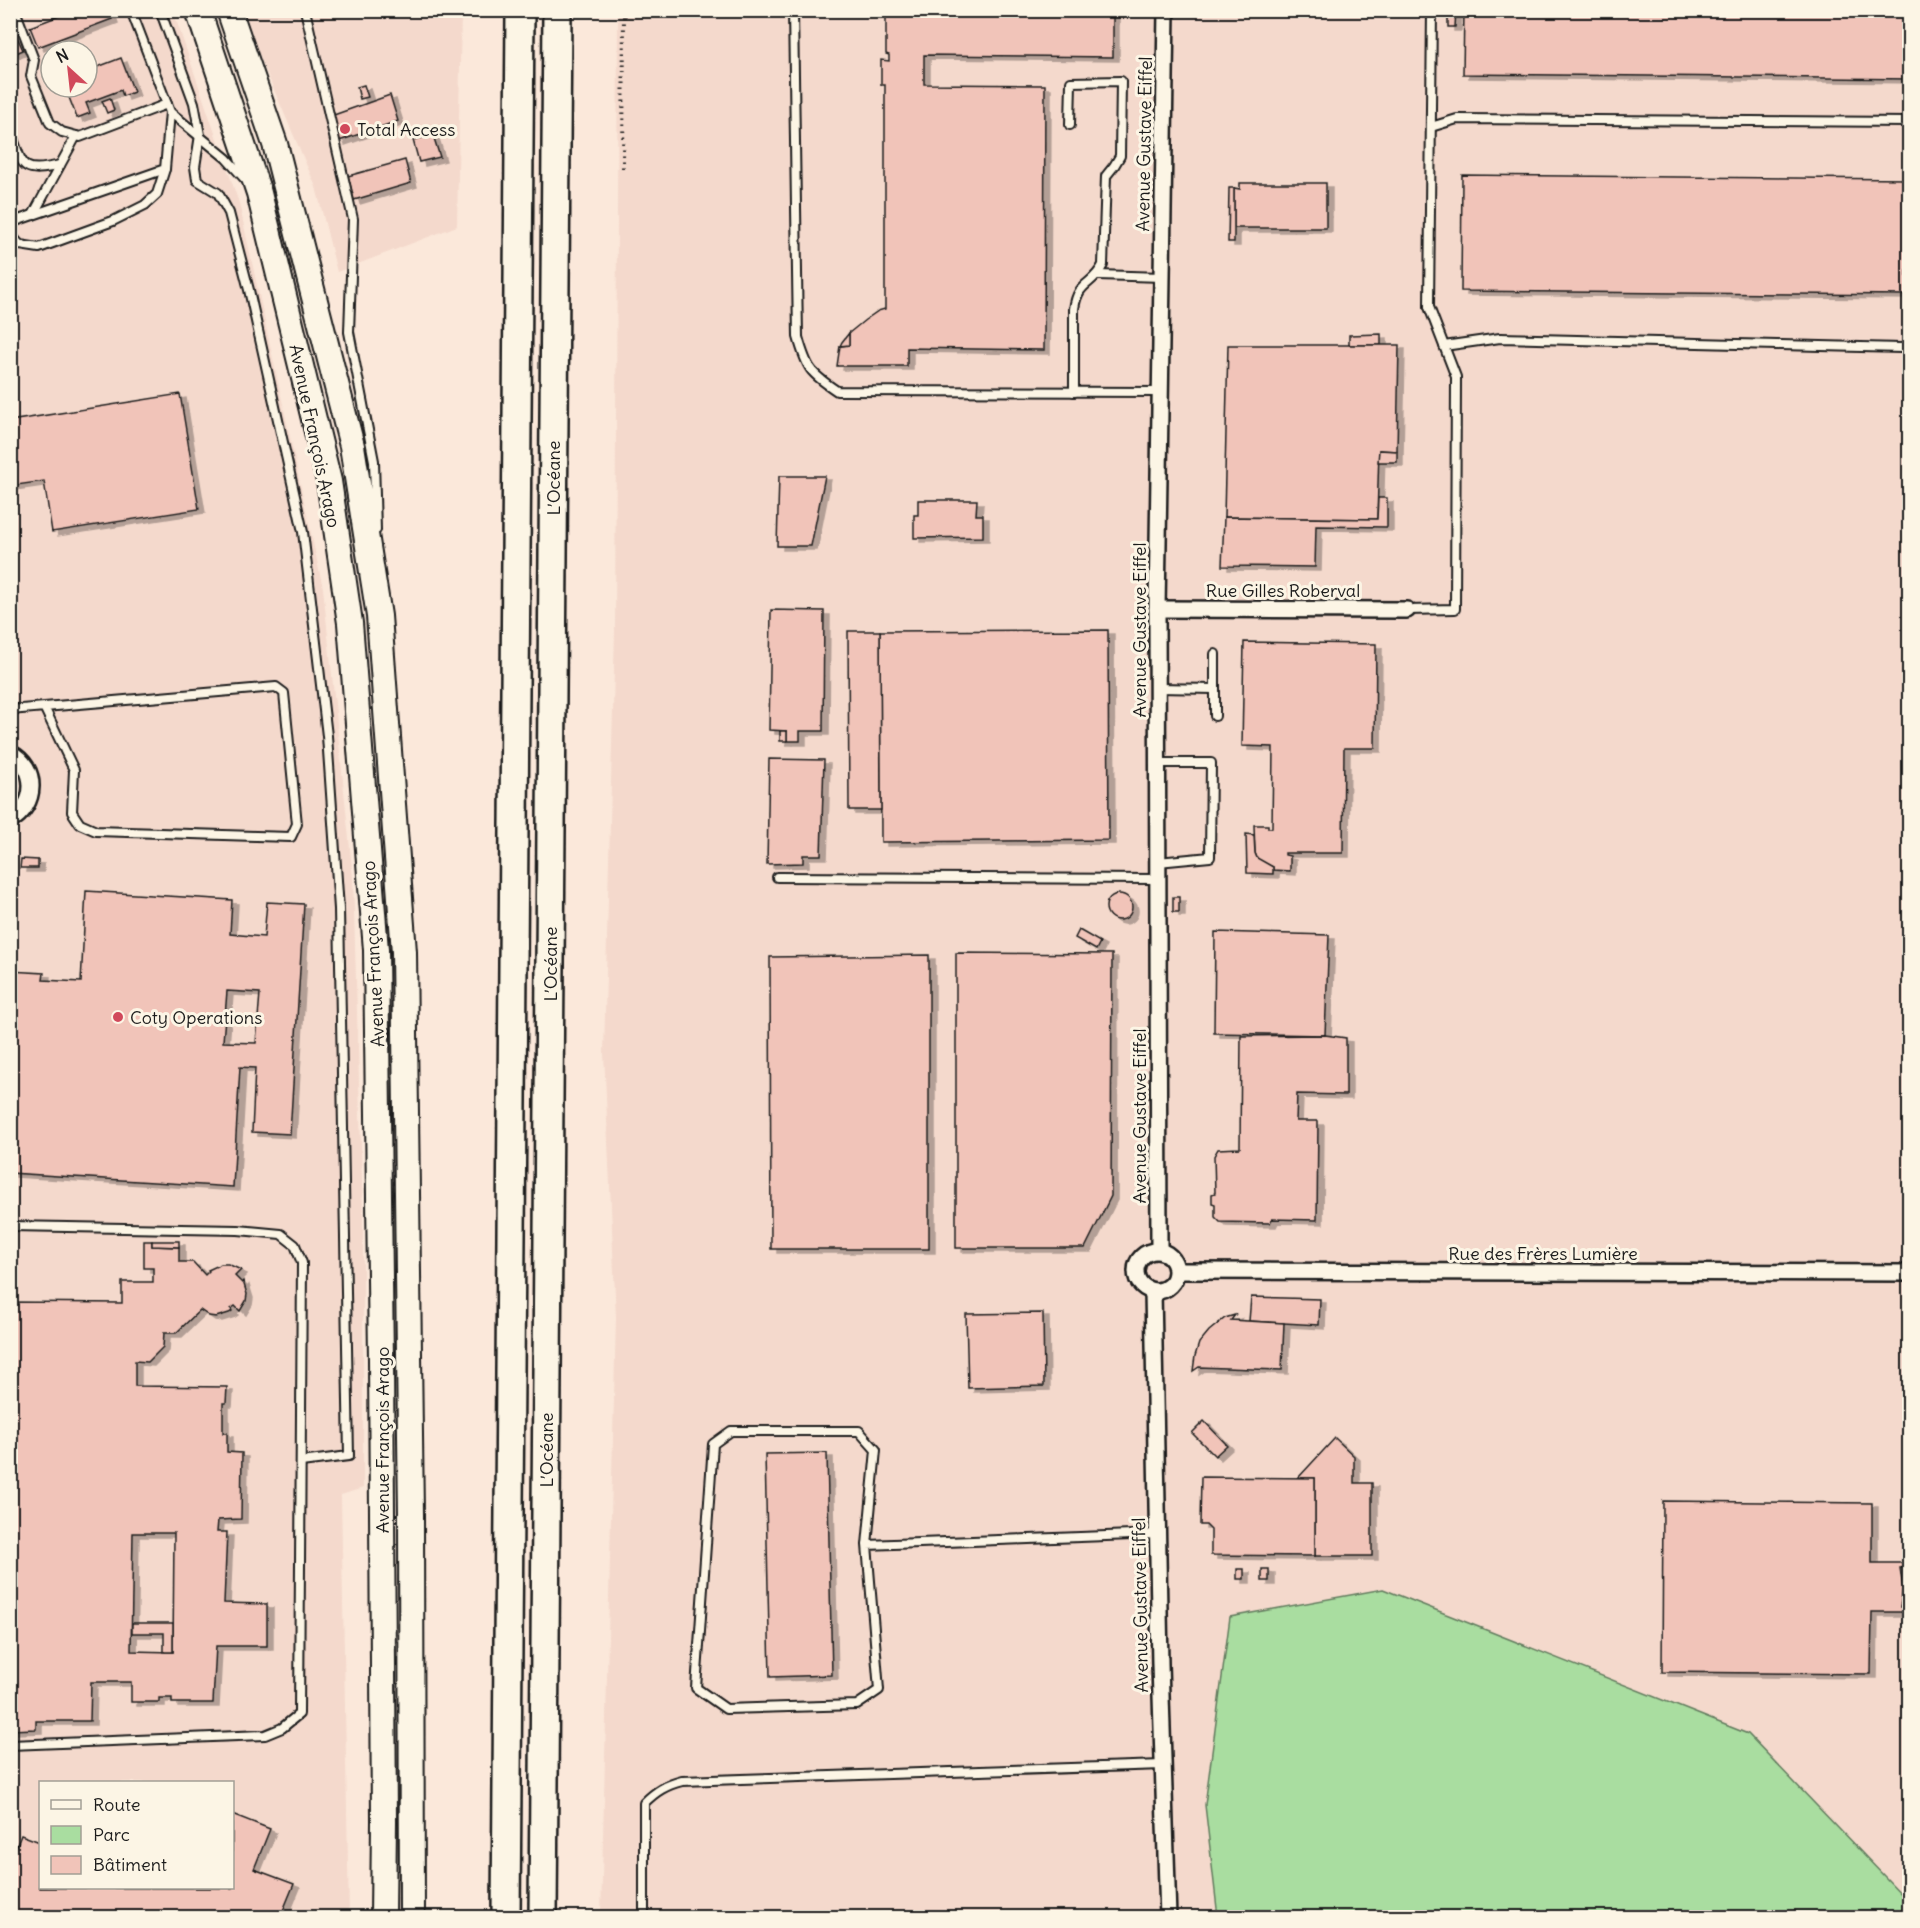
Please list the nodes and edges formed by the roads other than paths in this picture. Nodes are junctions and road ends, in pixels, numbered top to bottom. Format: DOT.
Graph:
graph roads {
  1 [pos="131,10"];
  2 [pos="160,10"];
  3 [pos="198,10"];
  4 [pos="229,10"];
  5 [pos="305,10"];
  6 [pos="520,10"];
  7 [pos="557,10"];
  8 [pos="793,10"];
  9 [pos="1166,10"];
  10 [pos="1432,10"];
  11 [pos="14,16"];
  12 [pos="169,108"];
  13 [pos="1910,122"];
  14 [pos="1070,125"];
  15 [pos="1431,127"];
  16 [pos="10,130"];
  17 [pos="200,135"];
  18 [pos="75,136"];
  19 [pos="60,165"];
  20 [pos="165,169"];
  21 [pos="259,193"];
  22 [pos="33,215"];
  23 [pos="10,223"];
  24 [pos="10,234"];
  25 [pos="1098,274"];
  26 [pos="1162,277"];
  27 [pos="1444,346"];
  28 [pos="1910,346"];
  29 [pos="1074,392"];
  30 [pos="1161,392"];
  31 [pos="1157,609"];
  32 [pos="1407,610"];
  33 [pos="379,616"];
  34 [pos="1215,654"];
  35 [pos="1157,688"];
  36 [pos="1215,688"];
  37 [pos="44,707"];
  38 [pos="10,710"];
  39 [pos="1215,716"];
  40 [pos="12,753"];
  41 [pos="1158,763"];
  42 [pos="10,821"];
  43 [pos="1158,862"];
  44 [pos="777,877"];
  45 [pos="1158,879"];
  46 [pos="10,1226"];
  47 [pos="1159,1250"];
  48 [pos="1177,1271"];
  49 [pos="1910,1273"];
  50 [pos="1153,1291"];
  51 [pos="301,1462"];
  52 [pos="1158,1534"];
  53 [pos="867,1545"];
  54 [pos="10,1745"];
  55 [pos="1163,1766"];
  56 [pos="383,1917"];
  57 [pos="412,1917"];
  58 [pos="506,1917"];
  59 [pos="543,1917"];
  60 [pos="644,1917"];
  61 [pos="1168,1917"];
  1 -- 12 [label="lane"];
  2 -- 17 [label="lane"];
  3 -- 21 [label="main road, Avenue François Arago"];
  4 -- 33 [label="main road, Avenue François Arago"];
  5 -- 33 [label="lane"];
  6 -- 58 [label="highway, L’Océane"];
  7 -- 59 [label="highway, L’Océane"];
  8 -- 29 [label="lane"];
  9 -- 26 [label="street, Avenue Gustave Eiffel"];
  10 -- 15 [label="lane"];
  11 -- 18 [label="lane"];
  12 -- 17 [label="lane"];
  12 -- 18 [label="lane"];
  12 -- 20 [label="lane"];
  13 -- 15 [label="lane"];
  14 -- 25 [label="lane"];
  15 -- 27 [label="lane"];
  16 -- 19 [label="lane"];
  17 -- 21 [label="lane"];
  17 -- 51 [label="lane"];
  18 -- 19 [label="lane"];
  19 -- 22 [label="lane"];
  20 -- 22 [label="lane"];
  20 -- 24 [label="lane"];
  21 -- 56 [label="main road, Avenue François Arago"];
  22 -- 23 [label="lane"];
  25 -- 26 [label="lane"];
  25 -- 29 [label="lane"];
  26 -- 30 [label="street, Avenue Gustave Eiffel"];
  27 -- 28 [label="lane"];
  27 -- 32 [label="lane"];
  29 -- 30 [label="lane"];
  30 -- 31 [label="street, Avenue Gustave Eiffel"];
  31 -- 32 [label="street, Rue Gilles Roberval"];
  31 -- 35 [label="street, Avenue Gustave Eiffel"];
  33 -- 57 [label="main road, Avenue François Arago"];
  34 -- 36 [label="lane"];
  35 -- 36 [label="lane"];
  35 -- 41 [label="street, Avenue Gustave Eiffel"];
  36 -- 39 [label="lane"];
  37 -- 37 [label="lane"];
  37 -- 38 [label="lane"];
  40 -- 42 [label="street"];
  41 -- 43 [label="street, Avenue Gustave Eiffel"];
  41 -- 43 [label="lane"];
  43 -- 45 [label="street, Avenue Gustave Eiffel"];
  44 -- 45 [label="lane"];
  45 -- 47 [label="street, Avenue Gustave Eiffel"];
  46 -- 51 [label="lane"];
  47 -- 48 [label="street"];
  47 -- 50 [label="street"];
  48 -- 49 [label="street, Rue des Frères Lumière"];
  48 -- 50 [label="street"];
  50 -- 52 [label="street, Avenue Gustave Eiffel"];
  51 -- 54 [label="lane"];
  52 -- 53 [label="lane"];
  52 -- 55 [label="street, Avenue Gustave Eiffel"];
  53 -- 53 [label="lane"];
  55 -- 60 [label="lane"];
  55 -- 61 [label="street, Avenue Gustave Eiffel"];
}
